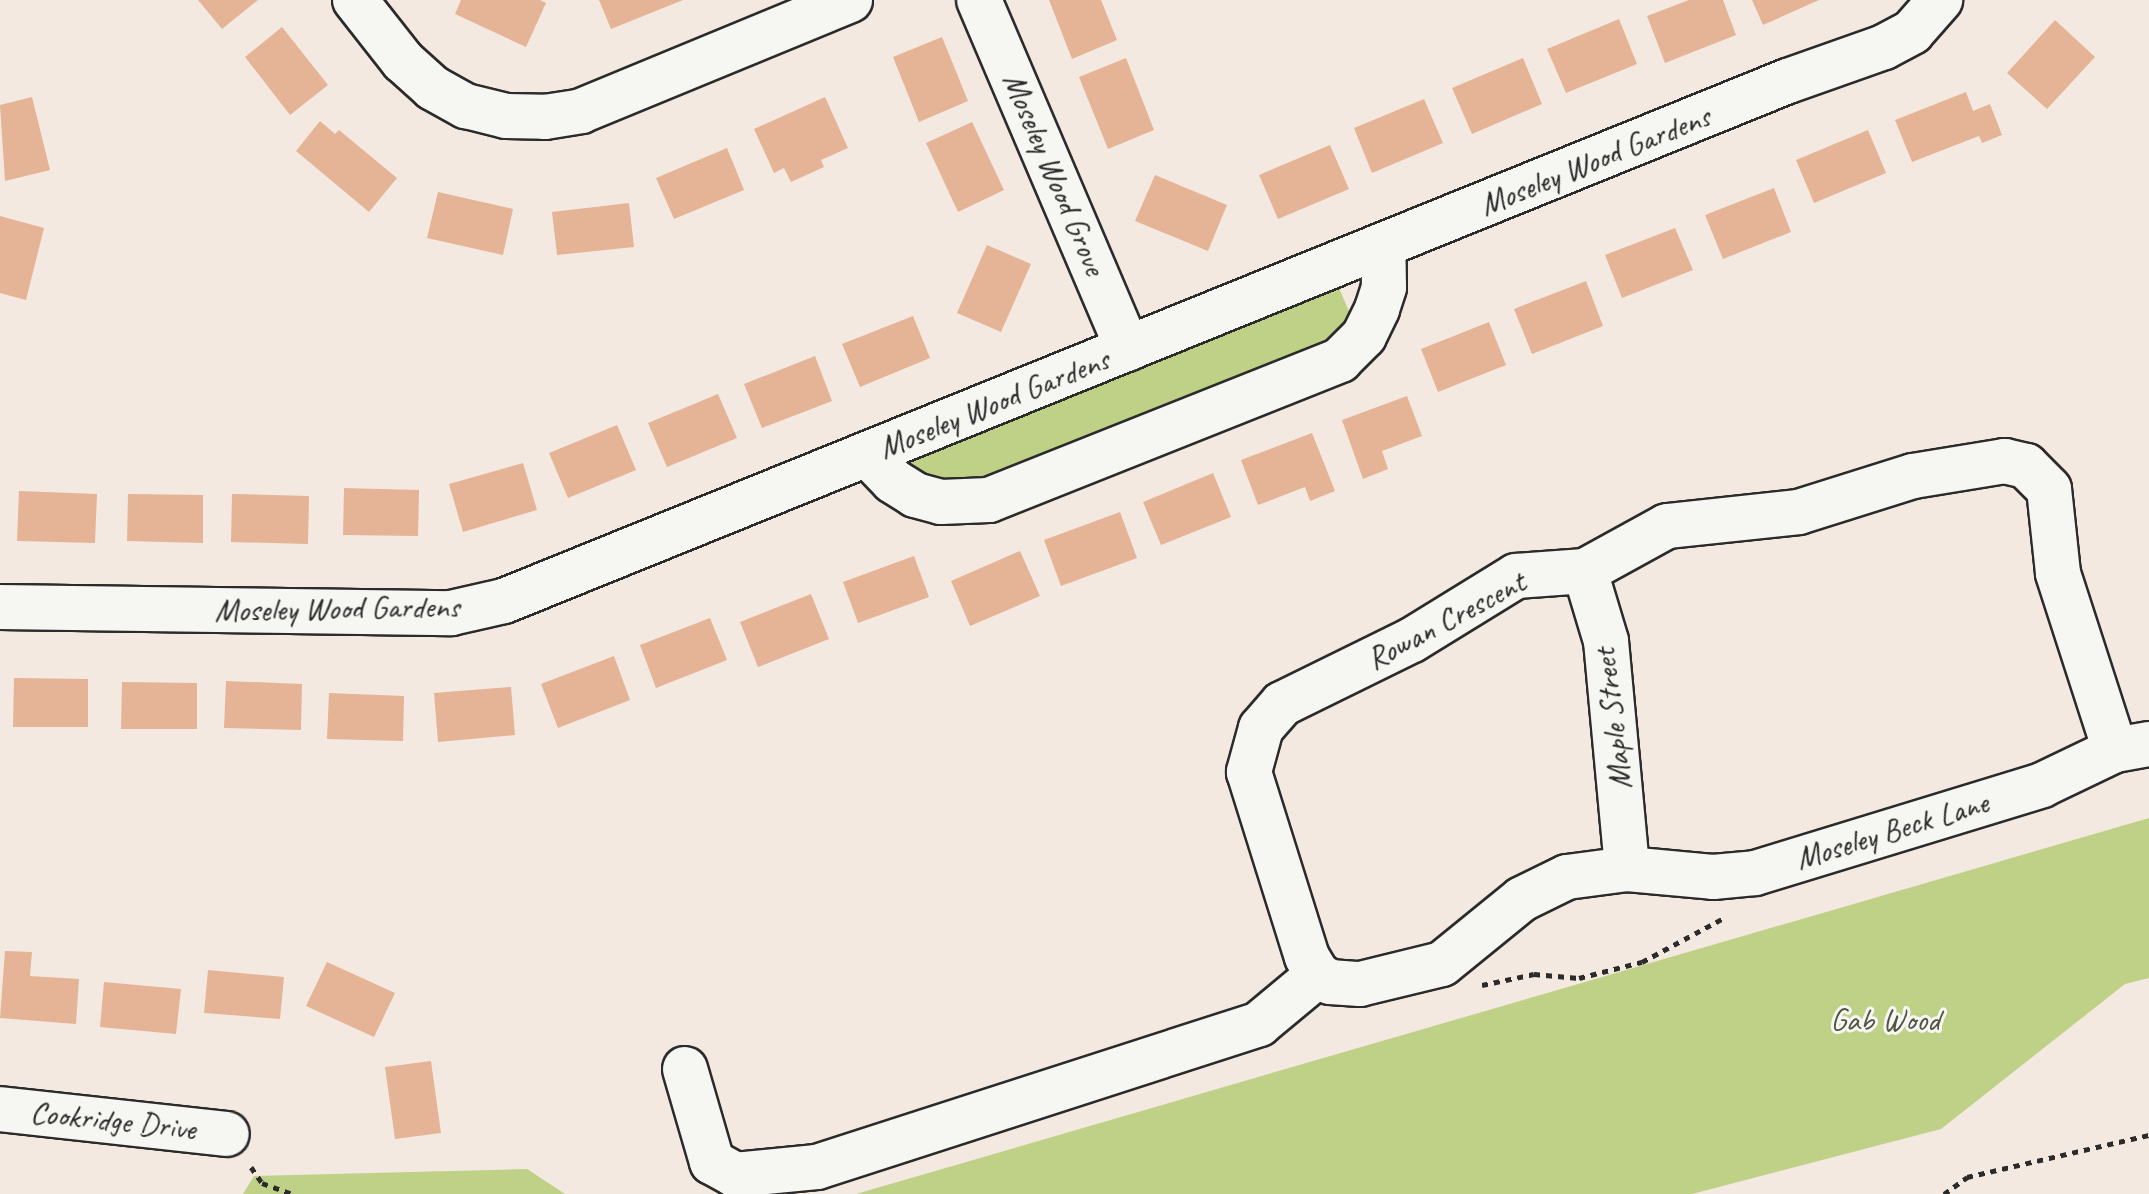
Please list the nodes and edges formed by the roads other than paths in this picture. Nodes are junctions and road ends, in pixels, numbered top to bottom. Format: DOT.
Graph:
graph roads {
  1 [pos="355,0"];
  2 [pos="850,0"];
  3 [pos="979,0"];
  4 [pos="1940,0"];
  5 [pos="1383,248"];
  6 [pos="1128,349"];
  7 [pos="868,455"];
  8 [pos="1585,571"];
  9 [pos="0,607"];
  10 [pos="2132,747"];
  11 [pos="1627,869"];
  12 [pos="1318,975"];
  13 [pos="685,1069"];
  14 [pos="0,1109"];
  15 [pos="227,1134"];
  1 -- 2 [label="street"];
  3 -- 6 [label="street, Moseley Wood Grove"];
  4 -- 5 [label="street, Moseley Wood Gardens"];
  5 -- 6 [label="street, Moseley Wood Gardens"];
  5 -- 7 [label="street"];
  6 -- 7 [label="street, Moseley Wood Gardens"];
  7 -- 9 [label="street, Moseley Wood Gardens"];
  8 -- 10 [label="street, Rowan Crescent"];
  8 -- 11 [label="street, Maple Street"];
  8 -- 12 [label="street, Rowan Crescent"];
  10 -- 11 [label="street, Moseley Beck Lane"];
  11 -- 12 [label="street"];
  12 -- 13 [label="street"];
  14 -- 15 [label="street, Cookridge Drive"];
}
